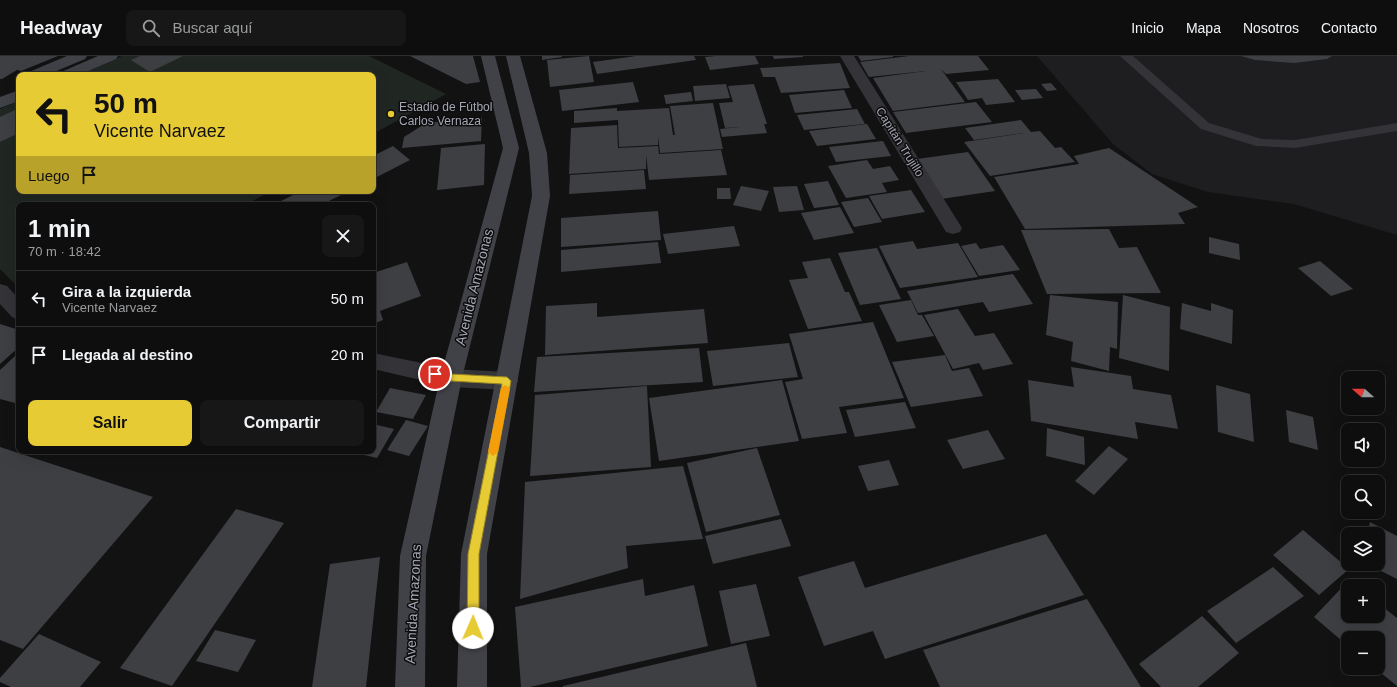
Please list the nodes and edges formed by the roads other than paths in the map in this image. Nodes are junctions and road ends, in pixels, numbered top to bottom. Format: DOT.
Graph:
graph roads {
  1 [pos="80,56"];
  2 [pos="111,56"];
  3 [pos="488,56"];
  4 [pos="513,56"];
  5 [pos="847,56"];
  6 [pos="1126,56"];
  7 [pos="41,72"];
  8 [pos="73,72"];
  9 [pos="16,82"];
  10 [pos="0,89"];
  11 [pos="16,96"];
  12 [pos="0,103"];
  13 [pos="1397,127"];
  14 [pos="953,228"];
  15 [pos="0,291"];
  16 [pos="16,309"];
  17 [pos="376,362"];
  18 [pos="451,378"];
  19 [pos="507,381"];
  20 [pos="410,687"];
  21 [pos="472,687"];
  1 -- 7 [label="main road"];
  2 -- 8 [label="main road"];
  3 -- 18 [label="main road, Avenida Amazonas"];
  4 -- 19 [label="main road"];
  5 -- 14 [label="street, Capitán Trujillo"];
  6 -- 13 [label="lane"];
  9 -- 10 [label="main road"];
  11 -- 12 [label="main road"];
  15 -- 16 [label="street"];
  17 -- 18 [label="street"];
  18 -- 19 [label="street"];
  18 -- 20 [label="main road, Avenida Amazonas"];
  19 -- 21 [label="main road"];
}
